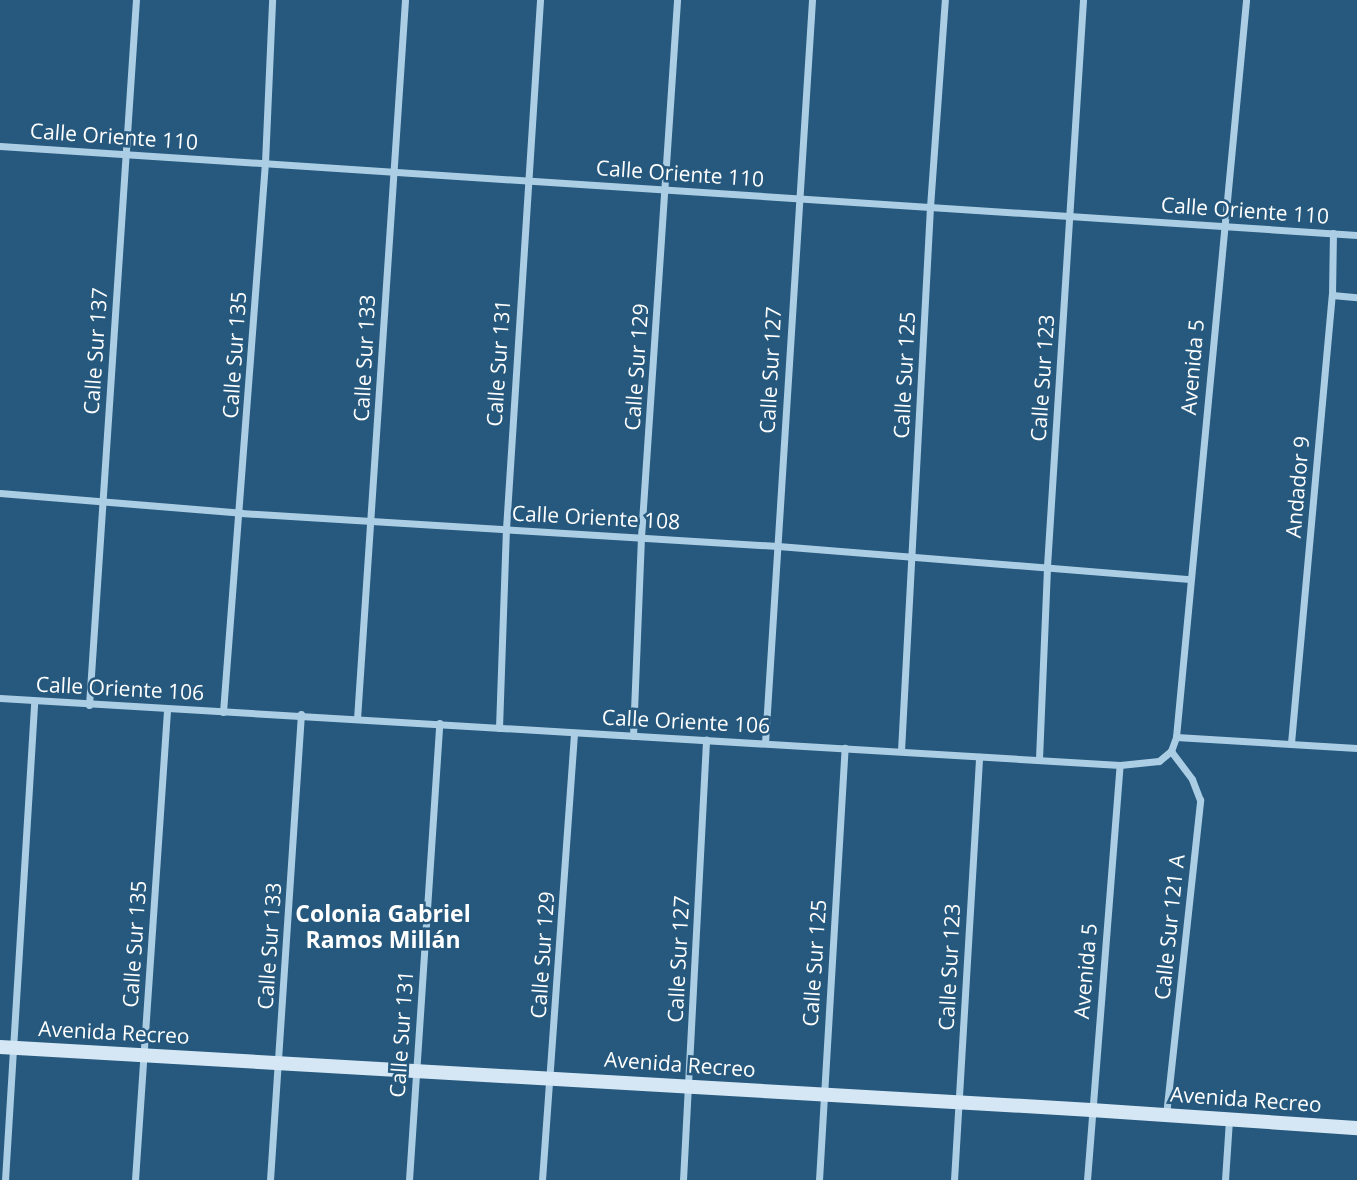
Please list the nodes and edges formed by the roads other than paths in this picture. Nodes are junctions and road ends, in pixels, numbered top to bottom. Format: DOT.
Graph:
graph roads {
  1 [pos="136,0"];
  2 [pos="272,0"];
  3 [pos="405,0"];
  4 [pos="540,0"];
  5 [pos="677,0"];
  6 [pos="811,0"];
  7 [pos="945,0"];
  8 [pos="1083,0"];
  9 [pos="1246,0"];
  10 [pos="0,146"];
  11 [pos="128,154"];
  12 [pos="265,163"];
  13 [pos="393,171"];
  14 [pos="527,181"];
  15 [pos="666,189"];
  16 [pos="797,198"];
  17 [pos="930,207"];
  18 [pos="1070,215"];
  19 [pos="1223,226"];
  20 [pos="1334,233"];
  21 [pos="1357,235"];
  22 [pos="1332,295"];
  23 [pos="1357,297"];
  24 [pos="0,494"];
  25 [pos="102,500"];
  26 [pos="241,513"];
  27 [pos="373,521"];
  28 [pos="506,529"];
  29 [pos="641,537"];
  30 [pos="778,546"];
  31 [pos="913,558"];
  32 [pos="1047,566"];
  33 [pos="1190,579"];
  34 [pos="0,698"];
  35 [pos="34,701"];
  36 [pos="89,705"];
  37 [pos="167,710"];
  38 [pos="223,712"];
  39 [pos="301,714"];
  40 [pos="357,719"];
  41 [pos="439,723"];
  42 [pos="499,728"];
  43 [pos="574,733"];
  44 [pos="633,736"];
  45 [pos="1176,737"];
  46 [pos="706,740"];
  47 [pos="765,743"];
  48 [pos="1291,743"];
  49 [pos="845,748"];
  50 [pos="1357,748"];
  51 [pos="901,751"];
  52 [pos="1171,751"];
  53 [pos="979,757"];
  54 [pos="1039,758"];
  55 [pos="1120,765"];
  56 [pos="7,1047"];
  57 [pos="144,1055"];
  58 [pos="279,1062"];
  59 [pos="416,1069"];
  60 [pos="551,1078"];
  61 [pos="690,1086"];
  62 [pos="824,1095"];
  63 [pos="959,1104"];
  64 [pos="1091,1110"];
  65 [pos="1166,1115"];
  66 [pos="1229,1119"];
  67 [pos="1357,1128"];
  68 [pos="5,1180"];
  69 [pos="135,1180"];
  70 [pos="270,1180"];
  71 [pos="409,1180"];
  72 [pos="542,1180"];
  73 [pos="683,1180"];
  74 [pos="819,1180"];
  75 [pos="954,1180"];
  76 [pos="1087,1180"];
  77 [pos="1226,1180"];
  1 -- 11 [label="street, Calle Sur 137"];
  2 -- 12 [label="street, Calle Sur 135"];
  3 -- 13 [label="street, Calle Sur 133"];
  4 -- 14 [label="street, Calle Sur 131"];
  5 -- 15 [label="street, Calle Sur 129"];
  6 -- 16 [label="street, Calle Sur 127"];
  7 -- 17 [label="street, Calle Sur 125"];
  8 -- 18 [label="street, Calle Sur 123"];
  9 -- 19 [label="street, Avenida 5"];
  10 -- 11 [label="street, Calle Oriente 110"];
  11 -- 12 [label="street, Calle Oriente 110"];
  11 -- 25 [label="street, Calle Sur 137"];
  12 -- 13 [label="street, Calle Oriente 110"];
  12 -- 26 [label="street, Calle Sur 135"];
  13 -- 14 [label="street, Calle Oriente 110"];
  13 -- 27 [label="street, Calle Sur 133"];
  14 -- 15 [label="street, Calle Oriente 110"];
  14 -- 28 [label="street, Calle Sur 131"];
  15 -- 16 [label="street, Calle Oriente 110"];
  15 -- 29 [label="street, Calle Sur 129"];
  16 -- 17 [label="street, Calle Oriente 110"];
  16 -- 30 [label="street, Calle Sur 127"];
  17 -- 18 [label="street, Calle Oriente 110"];
  17 -- 31 [label="street, Calle Sur 125"];
  18 -- 19 [label="street, Calle Oriente 110"];
  18 -- 32 [label="street, Calle Sur 123"];
  19 -- 20 [label="street, Calle Oriente 110"];
  19 -- 33 [label="street, Avenida 5"];
  20 -- 21 [label="street, Calle Oriente 110"];
  20 -- 22 [label="street, Andador 9"];
  22 -- 23 [label="street"];
  22 -- 48 [label="street, Andador 9"];
  24 -- 25 [label="street, Calle Oriente 108"];
  25 -- 26 [label="street, Calle Oriente 108"];
  25 -- 36 [label="street, Calle Sur 137"];
  26 -- 27 [label="street, Calle Oriente 108"];
  26 -- 38 [label="street, Calle Sur 135"];
  27 -- 28 [label="street, Calle Oriente 108"];
  27 -- 40 [label="street, Calle Sur 133"];
  28 -- 29 [label="street, Calle Oriente 108"];
  28 -- 42 [label="street, Calle Sur 131"];
  29 -- 30 [label="street, Calle Oriente 108"];
  29 -- 44 [label="street, Calle Sur 129"];
  30 -- 31 [label="street, Calle Oriente 108"];
  30 -- 47 [label="street, Calle Sur 127"];
  31 -- 32 [label="street, Calle Oriente 108"];
  31 -- 51 [label="street, Calle Sur 125"];
  32 -- 33 [label="street, Calle Oriente 108"];
  32 -- 54 [label="street, Calle Sur 123"];
  33 -- 45 [label="street, Avenida 5"];
  34 -- 35 [label="street, Calle Oriente 106"];
  35 -- 36 [label="street, Calle Oriente 106"];
  35 -- 56 [label="street"];
  36 -- 37 [label="street, Calle Oriente 106"];
  37 -- 38 [label="street, Calle Oriente 106"];
  37 -- 57 [label="street, Calle Sur 135"];
  38 -- 39 [label="street, Calle Oriente 106"];
  39 -- 40 [label="street, Calle Oriente 106"];
  39 -- 58 [label="street, Calle Sur 133"];
  40 -- 41 [label="street, Calle Oriente 106"];
  41 -- 42 [label="street, Calle Oriente 106"];
  41 -- 59 [label="street, Calle Sur 131"];
  42 -- 43 [label="street, Calle Oriente 106"];
  43 -- 44 [label="street, Calle Oriente 106"];
  43 -- 60 [label="street, Calle Sur 129"];
  44 -- 46 [label="street, Calle Oriente 106"];
  45 -- 48 [label="street"];
  45 -- 52 [label="street"];
  46 -- 47 [label="street, Calle Oriente 106"];
  46 -- 61 [label="street, Calle Sur 127"];
  47 -- 49 [label="street, Calle Oriente 106"];
  48 -- 50 [label="street"];
  49 -- 51 [label="street, Calle Oriente 106"];
  49 -- 62 [label="street, Calle Sur 125"];
  51 -- 53 [label="street, Calle Oriente 106"];
  52 -- 55 [label="street, Calle Oriente 106"];
  52 -- 65 [label="street, Calle Sur 121 A"];
  53 -- 54 [label="street, Calle Oriente 106"];
  53 -- 63 [label="street, Calle Sur 123"];
  54 -- 55 [label="street, Calle Oriente 106"];
  55 -- 64 [label="street, Avenida 5"];
  56 -- 57 [label="street, Avenida Recreo"];
  56 -- 68 [label="street"];
  57 -- 58 [label="street, Avenida Recreo"];
  57 -- 69 [label="street, Calle Sur 135"];
  58 -- 59 [label="street, Avenida Recreo"];
  58 -- 70 [label="street, Calle Sur 133"];
  59 -- 60 [label="street, Avenida Recreo"];
  59 -- 71 [label="street, Calle Sur 131"];
  60 -- 61 [label="street, Avenida Recreo"];
  60 -- 72 [label="street, Calle Sur 129"];
  61 -- 62 [label="street, Avenida Recreo"];
  61 -- 73 [label="street, Calle Sur 127"];
  62 -- 63 [label="street, Avenida Recreo"];
  62 -- 74 [label="street, Calle Sur 125"];
  63 -- 64 [label="street, Avenida Recreo"];
  63 -- 75 [label="street, Calle Sur 123"];
  64 -- 65 [label="street, Avenida Recreo"];
  64 -- 76 [label="street, Avenida 5"];
  65 -- 66 [label="street, Avenida Recreo"];
  66 -- 67 [label="street, Avenida Recreo"];
  66 -- 77 [label="street"];
}
